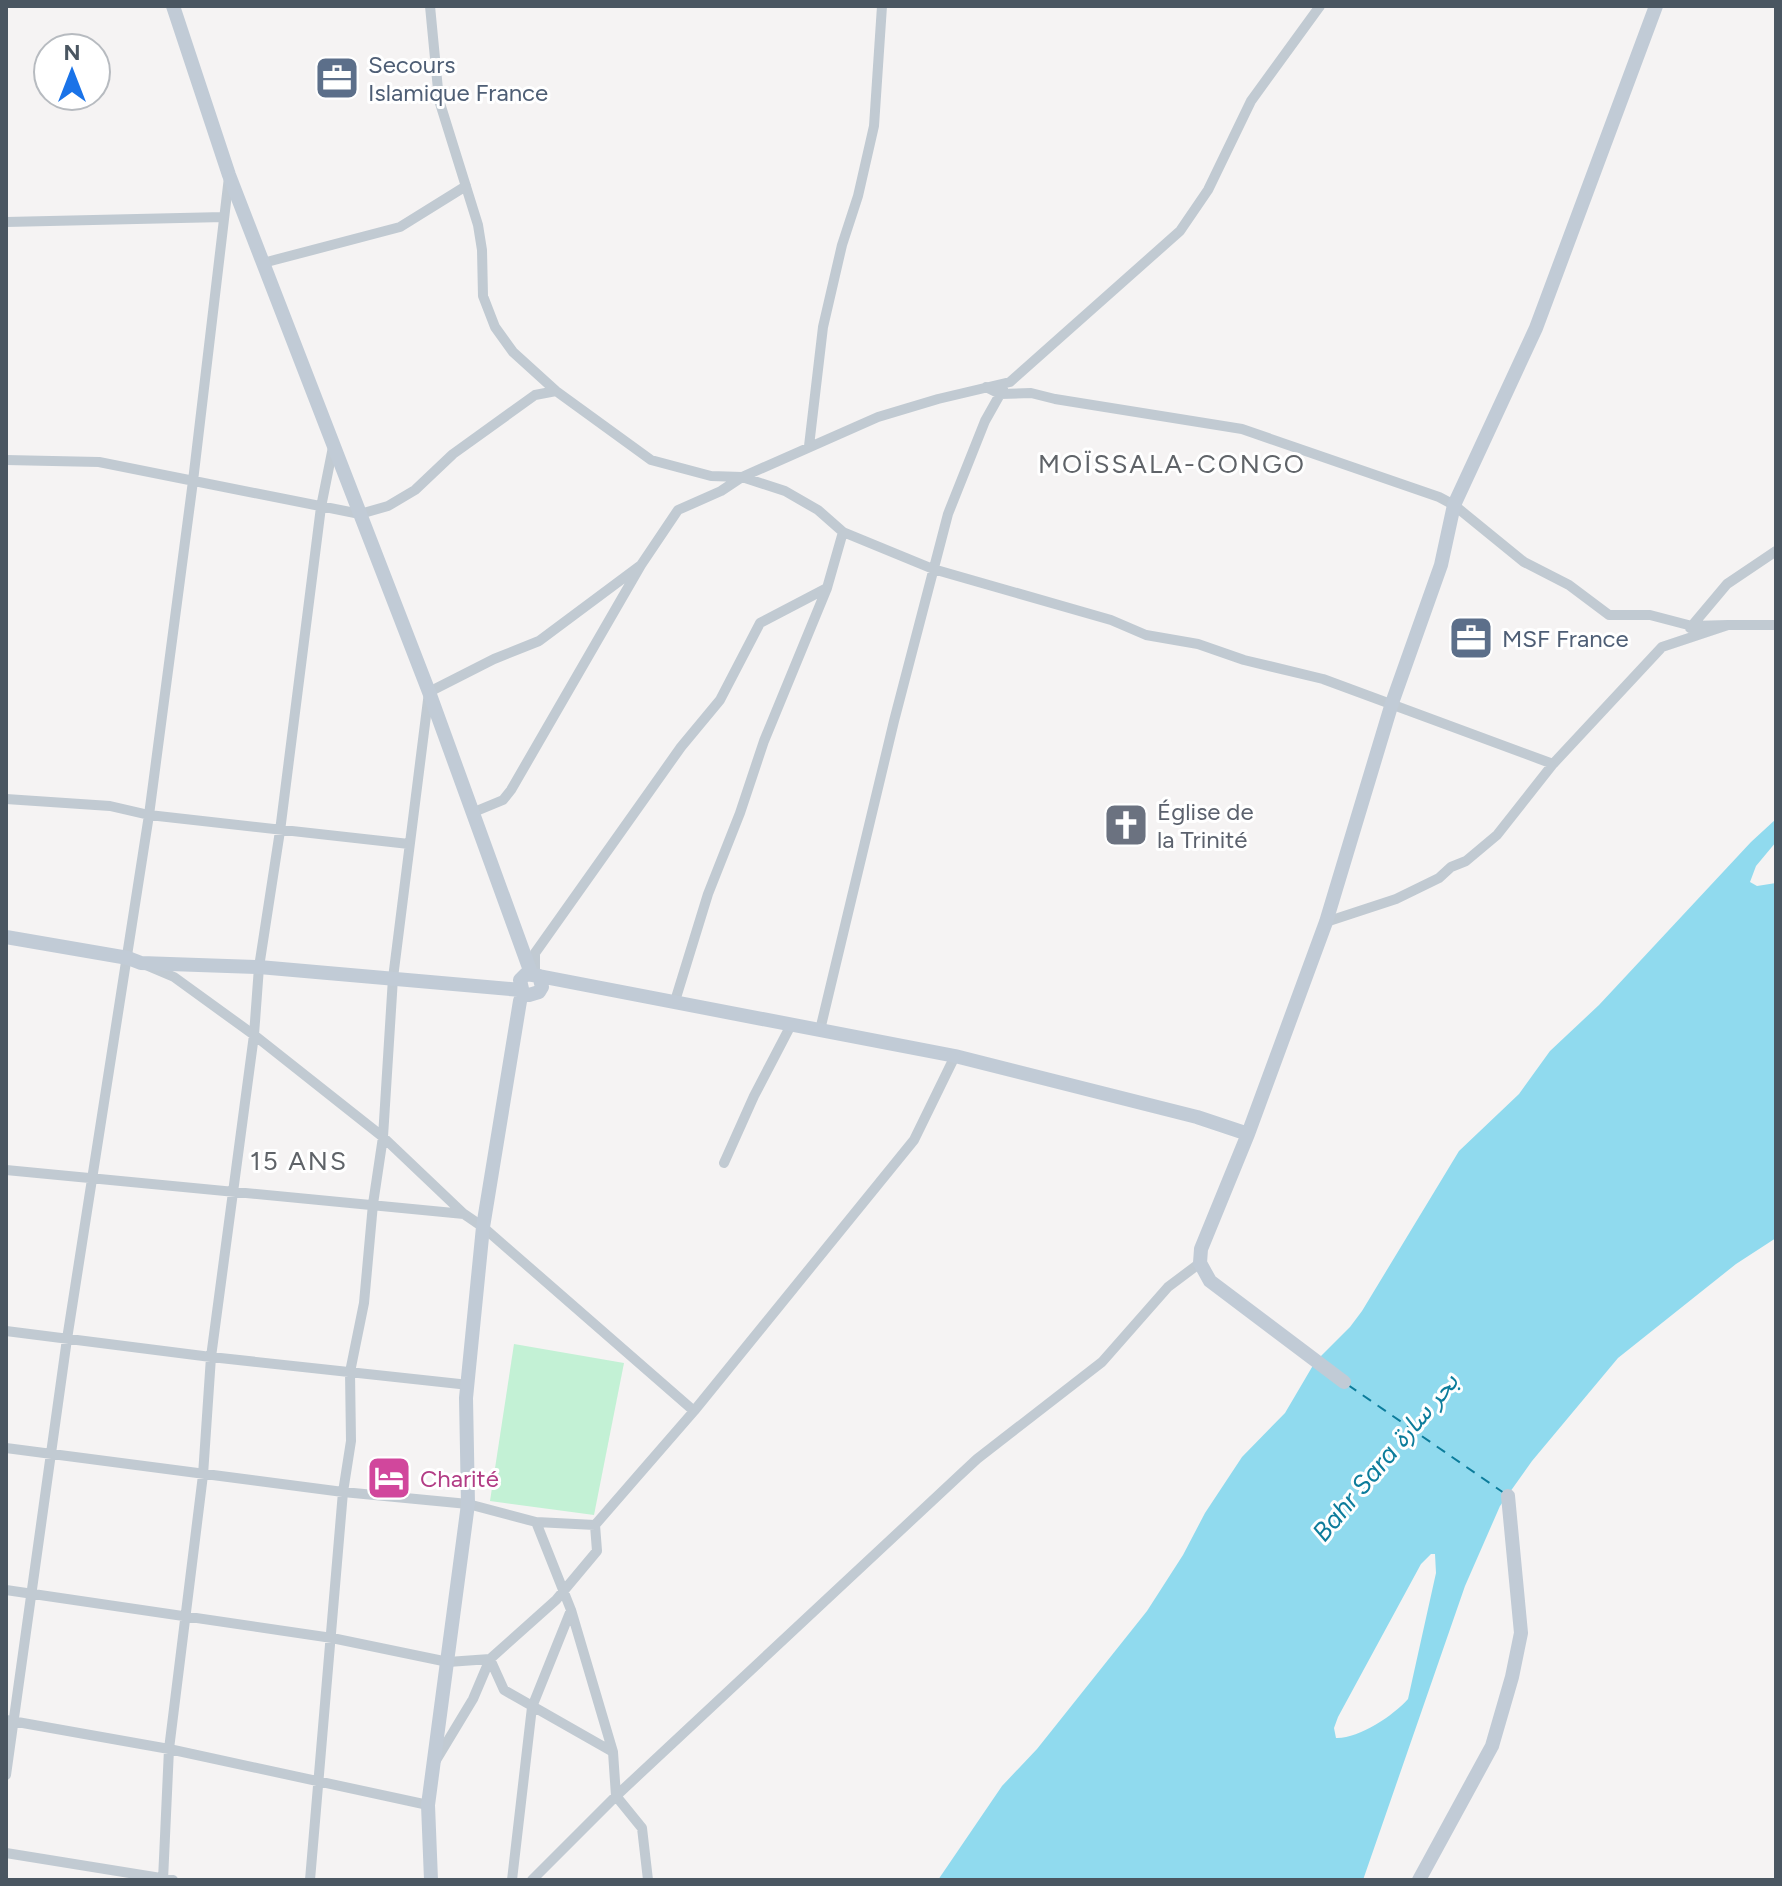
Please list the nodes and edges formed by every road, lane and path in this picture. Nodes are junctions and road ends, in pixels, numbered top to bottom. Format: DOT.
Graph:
graph roads {
  1 [pos="173,6"];
  2 [pos="430,6"];
  3 [pos="882,6"];
  4 [pos="1320,6"];
  5 [pos="1656,6"];
  6 [pos="229,175"];
  7 [pos="466,186"];
  8 [pos="224,217"];
  9 [pos="6,222"];
  10 [pos="263,263"];
  11 [pos="1010,382"];
  12 [pos="986,387"];
  13 [pos="556,391"];
  14 [pos="1000,394"];
  15 [pos="333,445"];
  16 [pos="809,446"];
  17 [pos="6,460"];
  18 [pos="742,477"];
  19 [pos="193,481"];
  20 [pos="1454,505"];
  21 [pos="321,507"];
  22 [pos="360,514"];
  23 [pos="843,532"];
  24 [pos="1776,551"];
  25 [pos="641,565"];
  26 [pos="933,569"];
  27 [pos="827,588"];
  28 [pos="1728,625"];
  29 [pos="1776,625"];
  30 [pos="1692,626"];
  31 [pos="1662,647"];
  32 [pos="429,692"];
  33 [pos="1392,703"];
  34 [pos="1553,764"];
  35 [pos="6,799"];
  36 [pos="474,812"];
  37 [pos="149,815"];
  38 [pos="280,831"];
  39 [pos="409,844"];
  40 [pos="1326,922"];
  41 [pos="6,937"];
  42 [pos="134,960"];
  43 [pos="259,967"];
  44 [pos="535,974"];
  45 [pos="393,978"];
  46 [pos="522,991"];
  47 [pos="675,1001"];
  48 [pos="791,1025"];
  49 [pos="820,1030"];
  50 [pos="254,1035"];
  51 [pos="955,1056"];
  52 [pos="1248,1134"];
  53 [pos="383,1137"];
  54 [pos="724,1163"];
  55 [pos="6,1170"];
  56 [pos="92,1178"];
  57 [pos="235,1194"];
  58 [pos="373,1204"];
  59 [pos="464,1214"];
  60 [pos="483,1227"];
  61 [pos="1200,1263"];
  62 [pos="6,1331"];
  63 [pos="67,1339"];
  64 [pos="211,1357"];
  65 [pos="350,1372"];
  66 [pos="1344,1382"];
  67 [pos="469,1385"];
  68 [pos="694,1411"];
  69 [pos="6,1448"];
  70 [pos="51,1454"];
  71 [pos="203,1475"];
  72 [pos="343,1492"];
  73 [pos="1508,1496"];
  74 [pos="468,1504"];
  75 [pos="536,1522"];
  76 [pos="595,1525"];
  77 [pos="565,1589"];
  78 [pos="6,1590"];
  79 [pos="32,1594"];
  80 [pos="571,1610"];
  81 [pos="184,1617"];
  82 [pos="332,1638"];
  83 [pos="490,1659"];
  84 [pos="448,1662"];
  85 [pos="532,1707"];
  86 [pos="10,1721"];
  87 [pos="169,1749"];
  88 [pos="613,1752"];
  89 [pos="434,1764"];
  90 [pos="6,1775"];
  91 [pos="318,1780"];
  92 [pos="616,1796"];
  93 [pos="428,1805"];
  94 [pos="6,1853"];
  95 [pos="166,1879"];
  96 [pos="310,1880"];
  97 [pos="431,1880"];
  98 [pos="512,1880"];
  99 [pos="532,1880"];
  100 [pos="648,1880"];
  101 [pos="1419,1880"];
  1 -- 6 [label="main road"];
  2 -- 7 [label="street"];
  3 -- 16 [label="street"];
  4 -- 11 [label="street"];
  5 -- 20 [label="main road"];
  6 -- 8 [label="street"];
  6 -- 10 [label="main road"];
  7 -- 10 [label="street"];
  7 -- 13 [label="street"];
  8 -- 9 [label="street"];
  8 -- 19 [label="street"];
  10 -- 15 [label="main road"];
  11 -- 12 [label="street"];
  11 -- 14 [label="street"];
  12 -- 14 [label="street"];
  12 -- 16 [label="street"];
  13 -- 18 [label="street"];
  13 -- 22 [label="street"];
  14 -- 20 [label="street"];
  14 -- 26 [label="street"];
  15 -- 21 [label="street"];
  15 -- 22 [label="main road"];
  16 -- 18 [label="street"];
  17 -- 19 [label="street"];
  18 -- 23 [label="street"];
  18 -- 25 [label="street"];
  19 -- 21 [label="street"];
  19 -- 37 [label="street"];
  20 -- 30 [label="street"];
  20 -- 33 [label="main road"];
  21 -- 22 [label="street"];
  21 -- 38 [label="street"];
  22 -- 32 [label="main road"];
  23 -- 26 [label="street"];
  23 -- 27 [label="street"];
  24 -- 30 [label="street"];
  25 -- 32 [label="street"];
  25 -- 36 [label="street"];
  26 -- 33 [label="street"];
  26 -- 49 [label="street"];
  27 -- 44 [label="street"];
  27 -- 47 [label="street"];
  28 -- 29 [label="street"];
  28 -- 30 [label="street"];
  28 -- 31 [label="street"];
  30 -- 31 [label="street"];
  31 -- 34 [label="street"];
  32 -- 36 [label="main road"];
  32 -- 39 [label="street"];
  33 -- 34 [label="street"];
  33 -- 40 [label="main road"];
  34 -- 40 [label="street"];
  35 -- 37 [label="street"];
  36 -- 44 [label="main road"];
  37 -- 38 [label="street"];
  37 -- 42 [label="street"];
  38 -- 39 [label="street"];
  38 -- 43 [label="street"];
  39 -- 45 [label="street"];
  40 -- 52 [label="main road"];
  41 -- 42 [label="main road"];
  42 -- 43 [label="main road"];
  42 -- 50 [label="street"];
  42 -- 56 [label="street"];
  43 -- 45 [label="main road"];
  43 -- 50 [label="street"];
  44 -- 46 [label="main road"];
  44 -- 47 [label="main road"];
  45 -- 46 [label="main road"];
  45 -- 53 [label="street"];
  46 -- 60 [label="main road"];
  47 -- 48 [label="main road"];
  48 -- 49 [label="main road"];
  48 -- 54 [label="street"];
  49 -- 51 [label="main road"];
  50 -- 53 [label="street"];
  50 -- 57 [label="street"];
  51 -- 52 [label="main road"];
  51 -- 68 [label="street"];
  52 -- 61 [label="main road"];
  53 -- 58 [label="street"];
  53 -- 59 [label="street"];
  55 -- 56 [label="street"];
  56 -- 57 [label="street"];
  56 -- 63 [label="street"];
  57 -- 58 [label="street"];
  57 -- 64 [label="street"];
  58 -- 59 [label="street"];
  58 -- 65 [label="street"];
  59 -- 60 [label="street"];
  60 -- 67 [label="main road"];
  60 -- 68 [label="street"];
  61 -- 66 [label="main road"];
  61 -- 92 [label="street"];
  62 -- 63 [label="street"];
  63 -- 64 [label="street"];
  63 -- 70 [label="street"];
  64 -- 65 [label="street"];
  64 -- 71 [label="street"];
  65 -- 67 [label="street"];
  65 -- 72 [label="street"];
  67 -- 74 [label="main road"];
  68 -- 76 [label="street"];
  69 -- 70 [label="street"];
  70 -- 71 [label="street"];
  70 -- 79 [label="street"];
  71 -- 72 [label="street"];
  71 -- 81 [label="street"];
  72 -- 74 [label="street"];
  72 -- 82 [label="street"];
  73 -- 101 [label="main road"];
  74 -- 75 [label="street"];
  74 -- 84 [label="main road"];
  75 -- 76 [label="street"];
  75 -- 77 [label="street"];
  76 -- 77 [label="street"];
  77 -- 80 [label="street"];
  77 -- 83 [label="street"];
  78 -- 79 [label="street"];
  79 -- 81 [label="street"];
  79 -- 86 [label="street"];
  80 -- 85 [label="street"];
  80 -- 88 [label="street"];
  81 -- 82 [label="street"];
  81 -- 87 [label="street"];
  82 -- 84 [label="street"];
  82 -- 91 [label="street"];
  83 -- 84 [label="street"];
  83 -- 85 [label="street"];
  83 -- 89 [label="street"];
  84 -- 89 [label="main road"];
  85 -- 88 [label="street"];
  85 -- 98 [label="street"];
  86 -- 87 [label="street"];
  86 -- 90 [label="street"];
  87 -- 91 [label="street"];
  87 -- 95 [label="street"];
  88 -- 92 [label="street"];
  89 -- 93 [label="main road"];
  91 -- 93 [label="street"];
  91 -- 96 [label="street"];
  92 -- 99 [label="street"];
  92 -- 100 [label="street"];
  93 -- 97 [label="main road"];
  94 -- 95 [label="street"];
}
